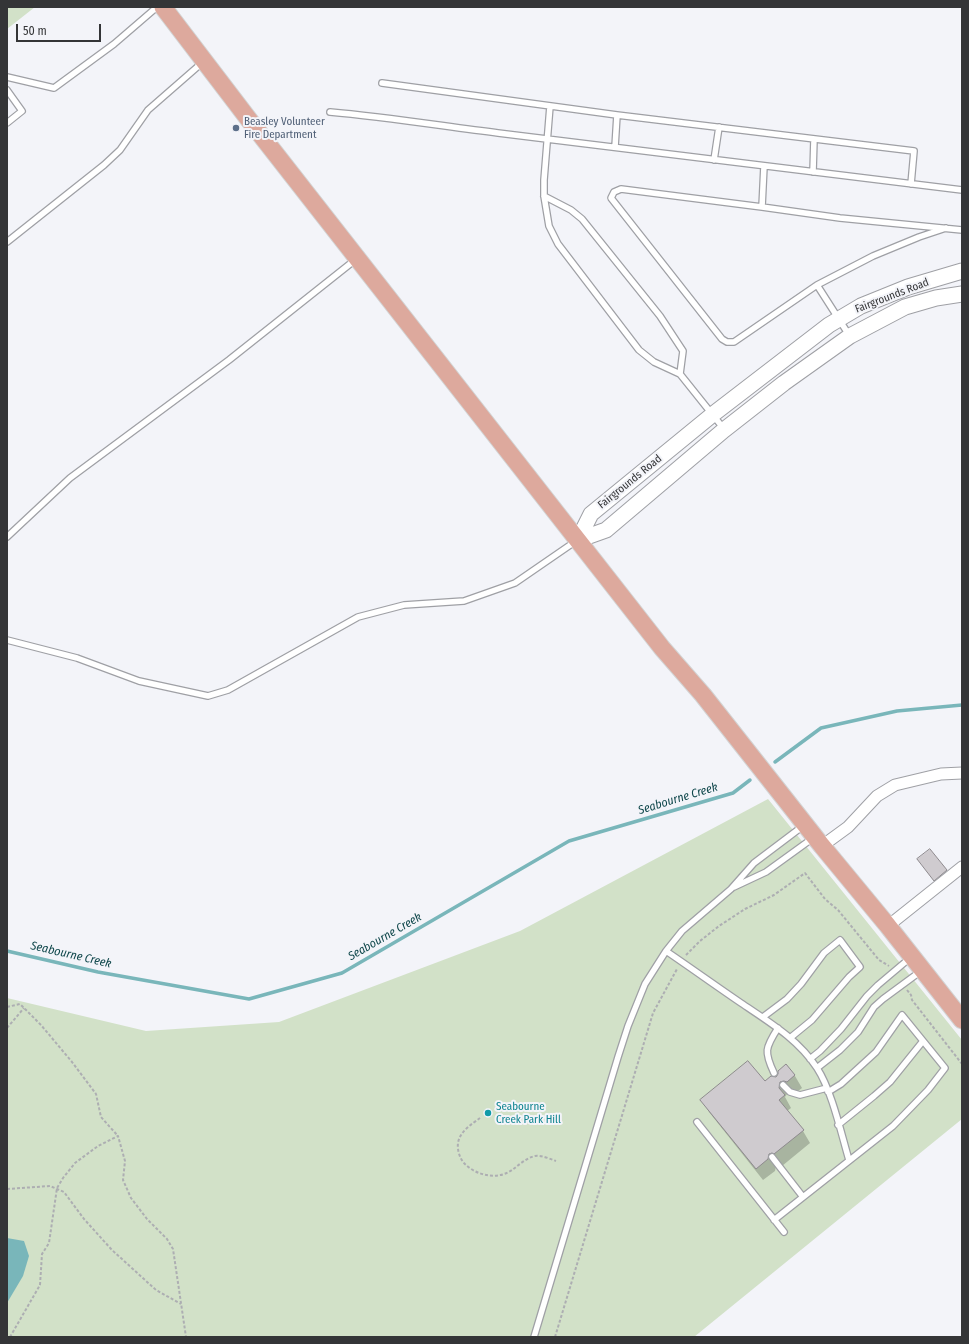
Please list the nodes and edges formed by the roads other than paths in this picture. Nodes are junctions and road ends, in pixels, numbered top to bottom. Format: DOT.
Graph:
graph roads {
  1 [pos="157,7"];
  2 [pos="163,7"];
  3 [pos="204,61"];
  4 [pos="7,77"];
  5 [pos="382,83"];
  6 [pos="7,90"];
  7 [pos="550,106"];
  8 [pos="330,112"];
  9 [pos="617,115"];
  10 [pos="7,123"];
  11 [pos="719,127"];
  12 [pos="814,138"];
  13 [pos="547,139"];
  14 [pos="615,147"];
  15 [pos="714,160"];
  16 [pos="764,166"];
  17 [pos="813,172"];
  18 [pos="911,184"];
  19 [pos="962,190"];
  20 [pos="544,196"];
  21 [pos="762,207"];
  22 [pos="946,228"];
  23 [pos="962,230"];
  24 [pos="7,242"];
  25 [pos="357,258"];
  26 [pos="962,271"];
  27 [pos="817,285"];
  28 [pos="962,294"];
  29 [pos="839,319"];
  30 [pos="850,336"];
  31 [pos="680,374"];
  32 [pos="712,414"];
  33 [pos="724,430"];
  34 [pos="7,537"];
  35 [pos="578,540"];
  36 [pos="7,640"];
  37 [pos="962,773"];
  38 [pos="814,836"];
  39 [pos="962,867"];
  40 [pos="730,889"];
  41 [pos="888,926"];
  42 [pos="666,951"];
  43 [pos="917,963"];
  44 [pos="763,1017"];
  45 [pos="962,1020"];
  46 [pos="778,1028"];
  47 [pos="790,1038"];
  48 [pos="923,1042"];
  49 [pos="810,1059"];
  50 [pos="817,1068"];
  51 [pos="774,1074"];
  52 [pos="783,1085"];
  53 [pos="827,1090"];
  54 [pos="697,1122"];
  55 [pos="838,1125"];
  56 [pos="772,1157"];
  57 [pos="849,1160"];
  58 [pos="803,1197"];
  59 [pos="774,1220"];
  60 [pos="784,1232"];
  61 [pos="534,1337"];
  1 -- 4 [label="lane"];
  2 -- 3 [label="main road"];
  3 -- 24 [label="lane"];
  3 -- 25 [label="main road"];
  5 -- 7 [label="lane"];
  6 -- 10 [label="lane"];
  7 -- 9 [label="lane"];
  7 -- 13 [label="lane"];
  8 -- 13 [label="lane"];
  9 -- 11 [label="lane"];
  9 -- 14 [label="lane"];
  11 -- 12 [label="lane"];
  11 -- 15 [label="lane"];
  12 -- 17 [label="lane"];
  12 -- 18 [label="lane"];
  13 -- 14 [label="lane"];
  13 -- 20 [label="lane"];
  14 -- 15 [label="lane"];
  15 -- 16 [label="lane"];
  16 -- 17 [label="lane"];
  16 -- 21 [label="lane"];
  17 -- 18 [label="lane"];
  18 -- 19 [label="lane"];
  20 -- 31 [label="lane"];
  20 -- 31 [label="lane"];
  21 -- 22 [label="lane"];
  21 -- 27 [label="lane"];
  22 -- 23 [label="lane"];
  22 -- 27 [label="lane"];
  25 -- 34 [label="lane"];
  25 -- 35 [label="main road"];
  26 -- 29 [label="street, Fairgrounds Road"];
  27 -- 29 [label="lane"];
  28 -- 30 [label="street, Fairgrounds Road"];
  29 -- 30 [label="lane"];
  29 -- 32 [label="street, Fairgrounds Road"];
  30 -- 33 [label="street, Fairgrounds Road"];
  31 -- 32 [label="lane"];
  32 -- 33 [label="lane"];
  32 -- 35 [label="street, Fairgrounds Road"];
  33 -- 35 [label="street, Fairgrounds Road"];
  35 -- 36 [label="lane"];
  35 -- 38 [label="main road"];
  37 -- 38 [label="street"];
  38 -- 40 [label="lane"];
  38 -- 40 [label="lane"];
  38 -- 41 [label="main road"];
  39 -- 41 [label="street"];
  40 -- 42 [label="lane"];
  41 -- 43 [label="main road"];
  42 -- 44 [label="lane"];
  42 -- 61 [label="lane"];
  43 -- 45 [label="main road"];
  43 -- 49 [label="lane"];
  43 -- 50 [label="lane"];
  44 -- 46 [label="lane"];
  44 -- 47 [label="lane"];
  46 -- 47 [label="lane"];
  46 -- 51 [label="lane"];
  47 -- 49 [label="lane"];
  48 -- 53 [label="lane"];
  48 -- 55 [label="lane"];
  48 -- 57 [label="lane"];
  49 -- 50 [label="lane"];
  50 -- 53 [label="lane"];
  52 -- 53 [label="lane"];
  53 -- 55 [label="lane"];
  54 -- 59 [label="lane"];
  55 -- 57 [label="lane"];
  56 -- 58 [label="lane"];
  57 -- 58 [label="lane"];
  58 -- 59 [label="lane"];
  59 -- 60 [label="lane"];
}
